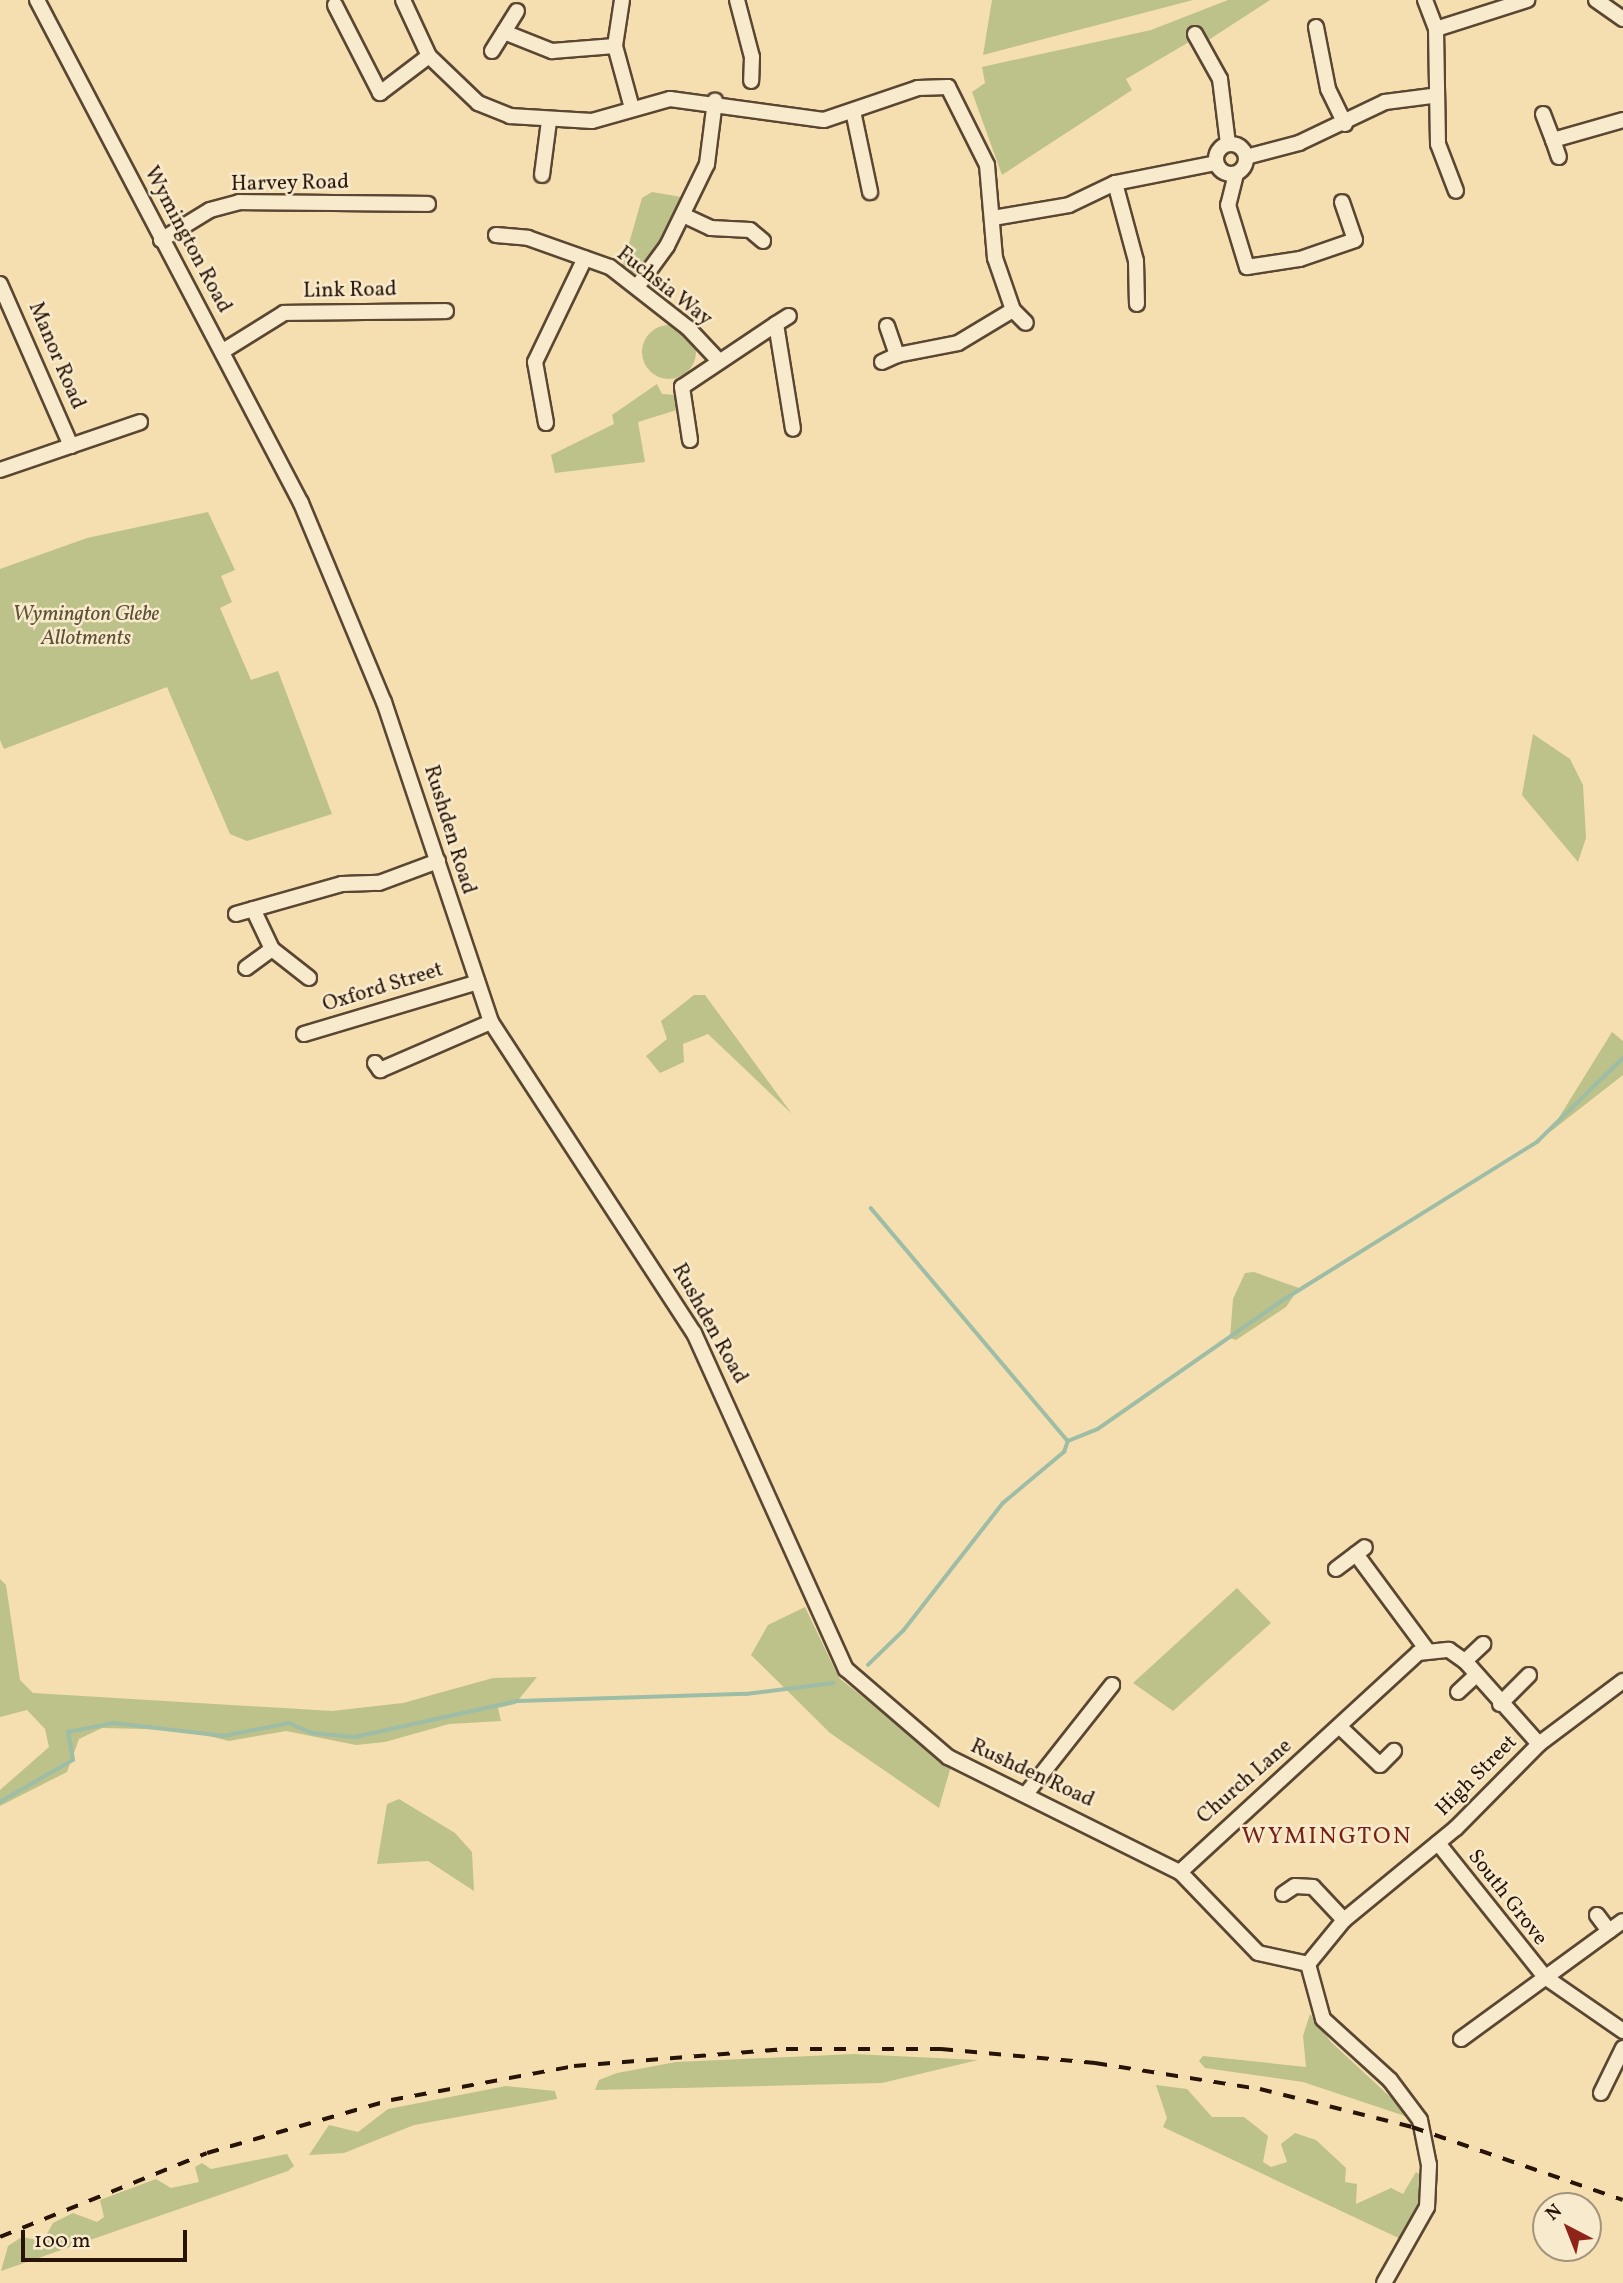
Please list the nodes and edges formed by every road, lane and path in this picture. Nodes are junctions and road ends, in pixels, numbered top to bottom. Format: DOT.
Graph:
graph roads {
  1 [pos="37,0"];
  2 [pos="403,0"];
  3 [pos="622,0"];
  4 [pos="737,0"];
  5 [pos="1425,0"];
  6 [pos="1527,0"];
  7 [pos="1596,0"];
  8 [pos="335,5"];
  9 [pos="517,11"];
  10 [pos="1623,19"];
  11 [pos="1316,27"];
  12 [pos="1436,29"];
  13 [pos="504,32"];
  14 [pos="1195,34"];
  15 [pos="615,46"];
  16 [pos="492,51"];
  17 [pos="429,56"];
  18 [pos="751,81"];
  19 [pos="1432,96"];
  20 [pos="715,101"];
  21 [pos="632,108"];
  22 [pos="853,111"];
  23 [pos="1543,114"];
  24 [pos="1623,120"];
  25 [pos="549,121"];
  26 [pos="1345,124"];
  27 [pos="1553,140"];
  28 [pos="1228,144"];
  29 [pos="1246,157"];
  30 [pos="1559,157"];
  31 [pos="1216,163"];
  32 [pos="1236,174"];
  33 [pos="542,175"];
  34 [pos="1115,183"];
  35 [pos="1456,191"];
  36 [pos="870,192"];
  37 [pos="1342,202"];
  38 [pos="428,204"];
  39 [pos="683,215"];
  40 [pos="993,218"];
  41 [pos="496,236"];
  42 [pos="161,240"];
  43 [pos="763,242"];
  44 [pos="585,258"];
  45 [pos="0,284"];
  46 [pos="637,288"];
  47 [pos="1137,304"];
  48 [pos="1013,310"];
  49 [pos="446,311"];
  50 [pos="1026,323"];
  51 [pos="887,326"];
  52 [pos="223,351"];
  53 [pos="897,355"];
  54 [pos="719,361"];
  55 [pos="882,362"];
  56 [pos="140,422"];
  57 [pos="546,423"];
  58 [pos="793,429"];
  59 [pos="690,440"];
  60 [pos="71,446"];
  61 [pos="0,470"];
  62 [pos="300,499"];
  63 [pos="438,861"];
  64 [pos="253,909"];
  65 [pos="236,914"];
  66 [pos="272,949"];
  67 [pos="246,968"];
  68 [pos="309,978"];
  69 [pos="475,982"];
  70 [pos="491,1021"];
  71 [pos="304,1034"];
  72 [pos="375,1063"];
  73 [pos="1336,1569"];
  74 [pos="1483,1644"];
  75 [pos="1427,1650"];
  76 [pos="1465,1661"];
  77 [pos="1529,1675"];
  78 [pos="1475,1677"];
  79 [pos="1622,1682"];
  80 [pos="1112,1685"];
  81 [pos="1458,1692"];
  82 [pos="1500,1704"];
  83 [pos="1340,1727"];
  84 [pos="1539,1744"];
  85 [pos="1394,1751"];
  86 [pos="1026,1794"];
  87 [pos="1438,1843"];
  88 [pos="1180,1872"];
  89 [pos="1283,1894"];
  90 [pos="1597,1915"];
  91 [pos="1344,1920"];
  92 [pos="1623,1921"];
  93 [pos="1609,1931"];
  94 [pos="1308,1964"];
  95 [pos="1545,1977"];
  96 [pos="1623,2031"];
  97 [pos="1461,2039"];
  98 [pos="1623,2048"];
  99 [pos="1601,2093"];
  100 [pos="1384,2283"];
  1 -- 42 [label="street, Wymington Road"];
  2 -- 17 [label="street"];
  3 -- 15 [label="street"];
  4 -- 18 [label="street"];
  5 -- 12 [label="street"];
  6 -- 12 [label="street"];
  7 -- 10 [label="street"];
  8 -- 17 [label="street"];
  9 -- 13 [label="street"];
  11 -- 26 [label="street"];
  12 -- 19 [label="street"];
  13 -- 15 [label="street"];
  13 -- 16 [label="street"];
  14 -- 28 [label="street"];
  15 -- 21 [label="street"];
  17 -- 25 [label="street"];
  19 -- 26 [label="street"];
  19 -- 35 [label="street"];
  20 -- 21 [label="street"];
  20 -- 22 [label="street"];
  20 -- 39 [label="street"];
  21 -- 25 [label="street"];
  22 -- 36 [label="street"];
  22 -- 40 [label="street"];
  23 -- 27 [label="street"];
  24 -- 27 [label="street"];
  25 -- 33 [label="street"];
  26 -- 29 [label="street"];
  27 -- 30 [label="street"];
  28 -- 29 [label="street"];
  28 -- 31 [label="street"];
  29 -- 32 [label="street"];
  31 -- 32 [label="street"];
  31 -- 34 [label="street"];
  32 -- 37 [label="street"];
  34 -- 40 [label="street"];
  34 -- 47 [label="street"];
  38 -- 42 [label="street, Harvey Road"];
  39 -- 43 [label="street"];
  39 -- 46 [label="street"];
  40 -- 48 [label="street"];
  41 -- 44 [label="street, Fuchsia Way"];
  42 -- 52 [label="street, Wymington Road"];
  44 -- 46 [label="street, Fuchsia Way"];
  44 -- 57 [label="street"];
  45 -- 60 [label="street, Manor Road"];
  46 -- 54 [label="street, Fuchsia Way"];
  48 -- 50 [label="street"];
  48 -- 53 [label="street"];
  49 -- 52 [label="street, Link Road"];
  51 -- 53 [label="street"];
  52 -- 62 [label="street, Wymington Road"];
  53 -- 55 [label="street"];
  54 -- 58 [label="street"];
  54 -- 59 [label="street"];
  56 -- 60 [label="street"];
  60 -- 61 [label="street"];
  62 -- 63 [label="street, Rushden Road"];
  63 -- 64 [label="street"];
  63 -- 69 [label="street, Rushden Road"];
  64 -- 65 [label="street"];
  64 -- 66 [label="street"];
  66 -- 67 [label="street"];
  66 -- 68 [label="street"];
  69 -- 70 [label="street, Rushden Road"];
  69 -- 71 [label="street, Oxford Street"];
  70 -- 72 [label="street"];
  70 -- 86 [label="street, Rushden Road"];
  73 -- 75 [label="street"];
  74 -- 76 [label="street"];
  75 -- 76 [label="street"];
  75 -- 83 [label="street, Church Lane"];
  76 -- 78 [label="street"];
  77 -- 82 [label="street"];
  78 -- 81 [label="street"];
  78 -- 82 [label="street"];
  79 -- 84 [label="street, High Street"];
  80 -- 86 [label="street"];
  82 -- 84 [label="street"];
  83 -- 85 [label="street"];
  83 -- 88 [label="street, Church Lane"];
  84 -- 87 [label="street, High Street"];
  86 -- 88 [label="street, Rushden Road"];
  87 -- 91 [label="street, High Street"];
  87 -- 95 [label="street, South Grove"];
  88 -- 94 [label="street, Rushden Road"];
  89 -- 91 [label="street"];
  90 -- 93 [label="street"];
  91 -- 94 [label="street, High Street"];
  92 -- 93 [label="street, South Grove"];
  93 -- 95 [label="street, South Grove"];
  94 -- 100 [label="street"];
  95 -- 96 [label="street, South Grove"];
  95 -- 97 [label="street, South Grove"];
  98 -- 99 [label="street"];
}
